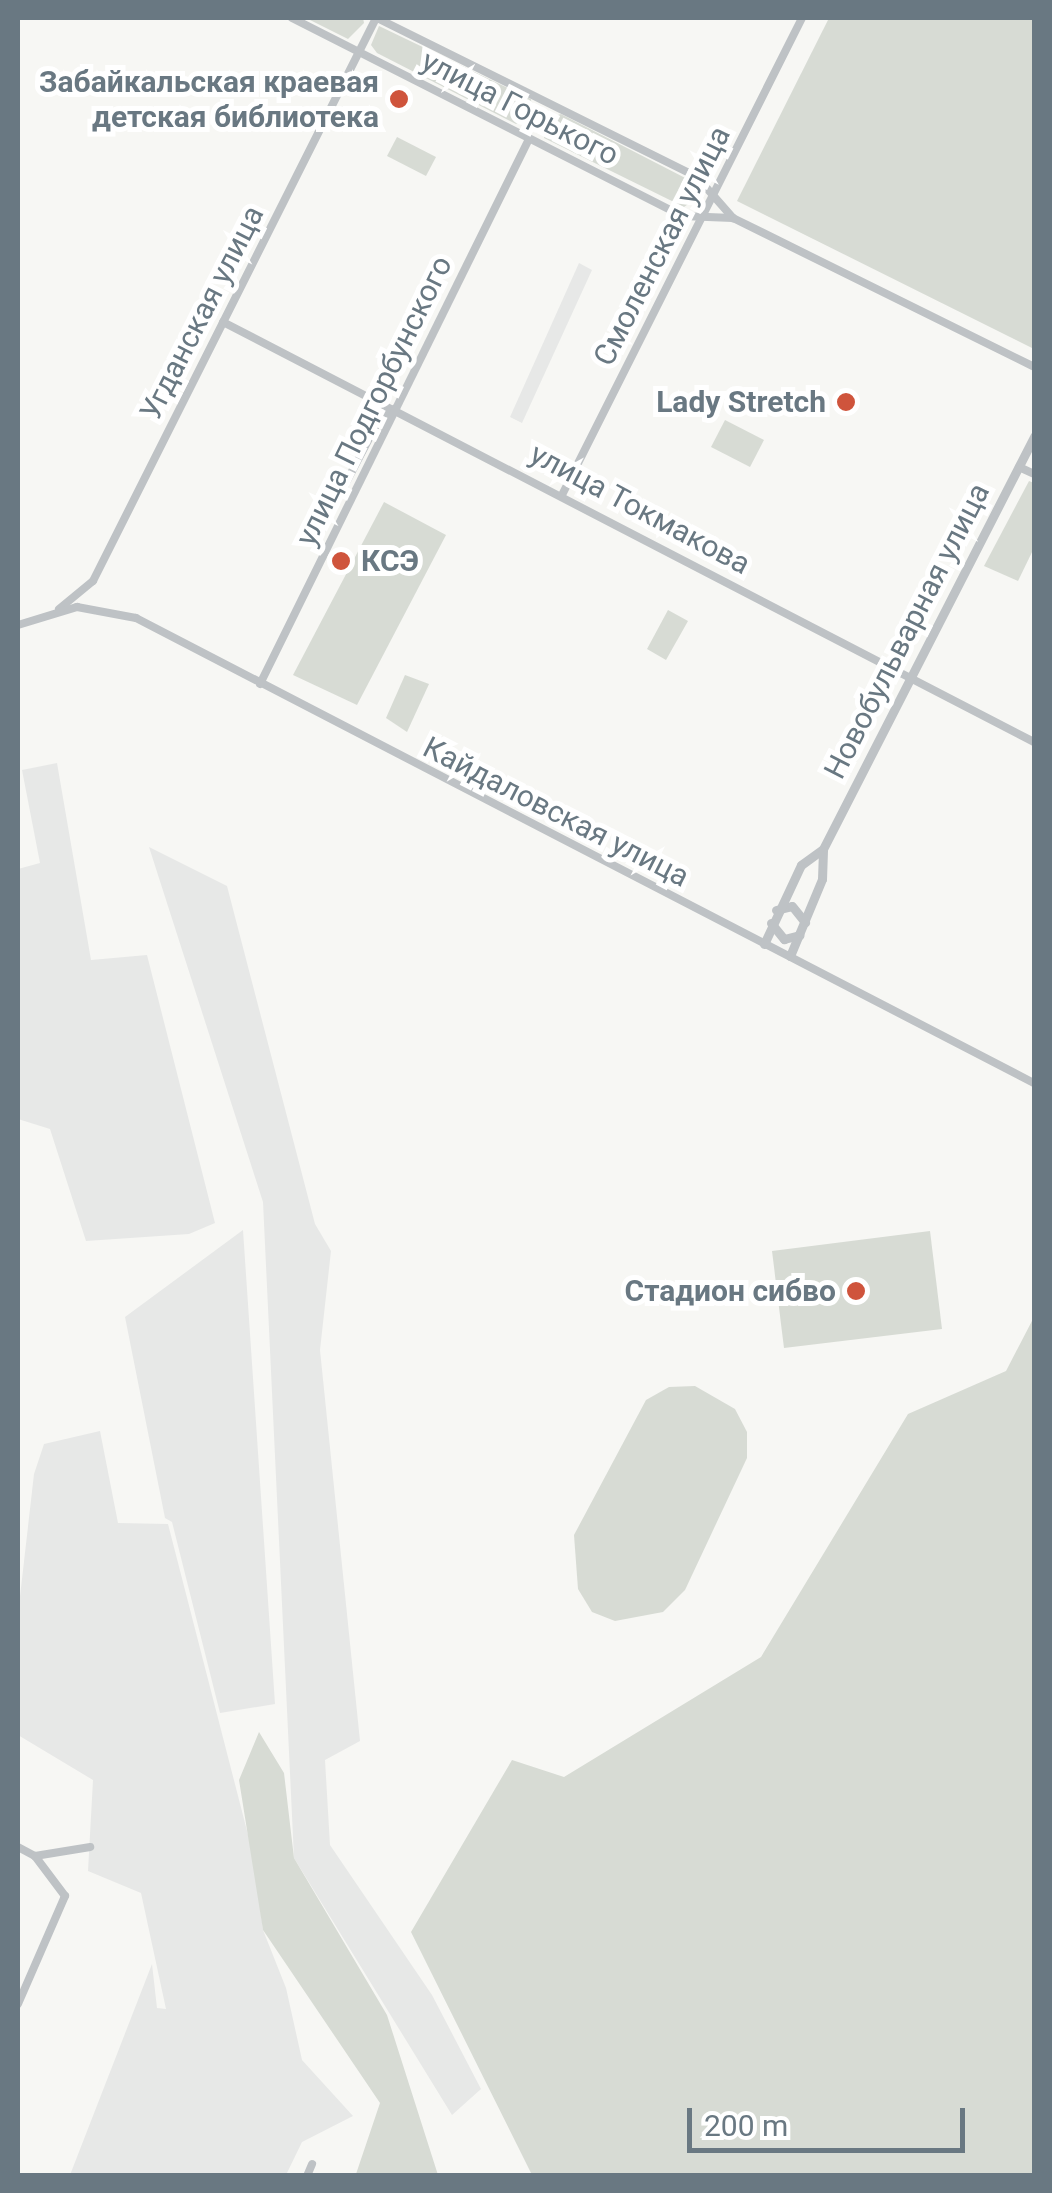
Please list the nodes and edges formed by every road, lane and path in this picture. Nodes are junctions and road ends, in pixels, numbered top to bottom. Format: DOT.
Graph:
graph roads {
  1 [pos="292,18"];
  2 [pos="376,18"];
  3 [pos="802,18"];
  4 [pos="358,51"];
  5 [pos="530,139"];
  6 [pos="713,195"];
  7 [pos="733,218"];
  8 [pos="700,220"];
  9 [pos="222,322"];
  10 [pos="1034,367"];
  11 [pos="396,408"];
  12 [pos="1034,436"];
  13 [pos="1018,467"];
  14 [pos="1034,474"];
  15 [pos="562,495"];
  16 [pos="315,542"];
  17 [pos="50,614"];
  18 [pos="18,624"];
  19 [pos="911,677"];
  20 [pos="260,684"];
  21 [pos="1034,742"];
  22 [pos="823,849"];
  23 [pos="773,915"];
  24 [pos="803,930"];
  25 [pos="764,944"];
  26 [pos="790,956"];
  27 [pos="1034,1083"];
  28 [pos="90,1846"];
  29 [pos="18,1848"];
  30 [pos="35,1856"];
  31 [pos="20,1990"];
  32 [pos="18,2004"];
  33 [pos="312,2164"];
  34 [pos="306,2176"];
  1 -- 4 [label="street, улица Горького"];
  2 -- 4 [label="street, Угданская улица"];
  2 -- 6 [label="street, улица Горького"];
  3 -- 6 [label="street, Смоленская улица"];
  4 -- 5 [label="street, улица Горького"];
  4 -- 9 [label="street, Угданская улица"];
  5 -- 8 [label="street, улица Горького"];
  5 -- 11 [label="street, улица Подгорбунского"];
  6 -- 7 [label="street, улица Горького"];
  6 -- 8 [label="street, Смоленская улица"];
  7 -- 8 [label="street, улица Горького"];
  7 -- 10 [label="street, улица Горького"];
  8 -- 15 [label="street, Смоленская улица"];
  9 -- 11 [label="street, улица Токмакова"];
  9 -- 17 [label="street, Угданская улица"];
  11 -- 15 [label="street, улица Токмакова"];
  11 -- 16 [label="street"];
  11 -- 20 [label="street, улица Подгорбунского"];
  12 -- 13 [label="street, Новобульварная улица"];
  13 -- 14 [label="street"];
  13 -- 19 [label="street, Новобульварная улица"];
  15 -- 19 [label="street, улица Токмакова"];
  17 -- 18 [label="street"];
  17 -- 20 [label="street, Кайдаловская улица"];
  19 -- 21 [label="street, улица Токмакова"];
  19 -- 22 [label="street, Новобульварная улица"];
  20 -- 25 [label="street, Кайдаловская улица"];
  22 -- 23 [label="street"];
  22 -- 24 [label="street"];
  23 -- 24 [label="street"];
  23 -- 24 [label="street"];
  23 -- 25 [label="street"];
  24 -- 26 [label="street"];
  25 -- 26 [label="street, Кайдаловская улица"];
  26 -- 27 [label="street, Кайдаловская улица"];
  28 -- 30 [label="street"];
  29 -- 30 [label="street"];
  30 -- 31 [label="street"];
  31 -- 32 [label="street"];
  33 -- 34 [label="street"];
}
